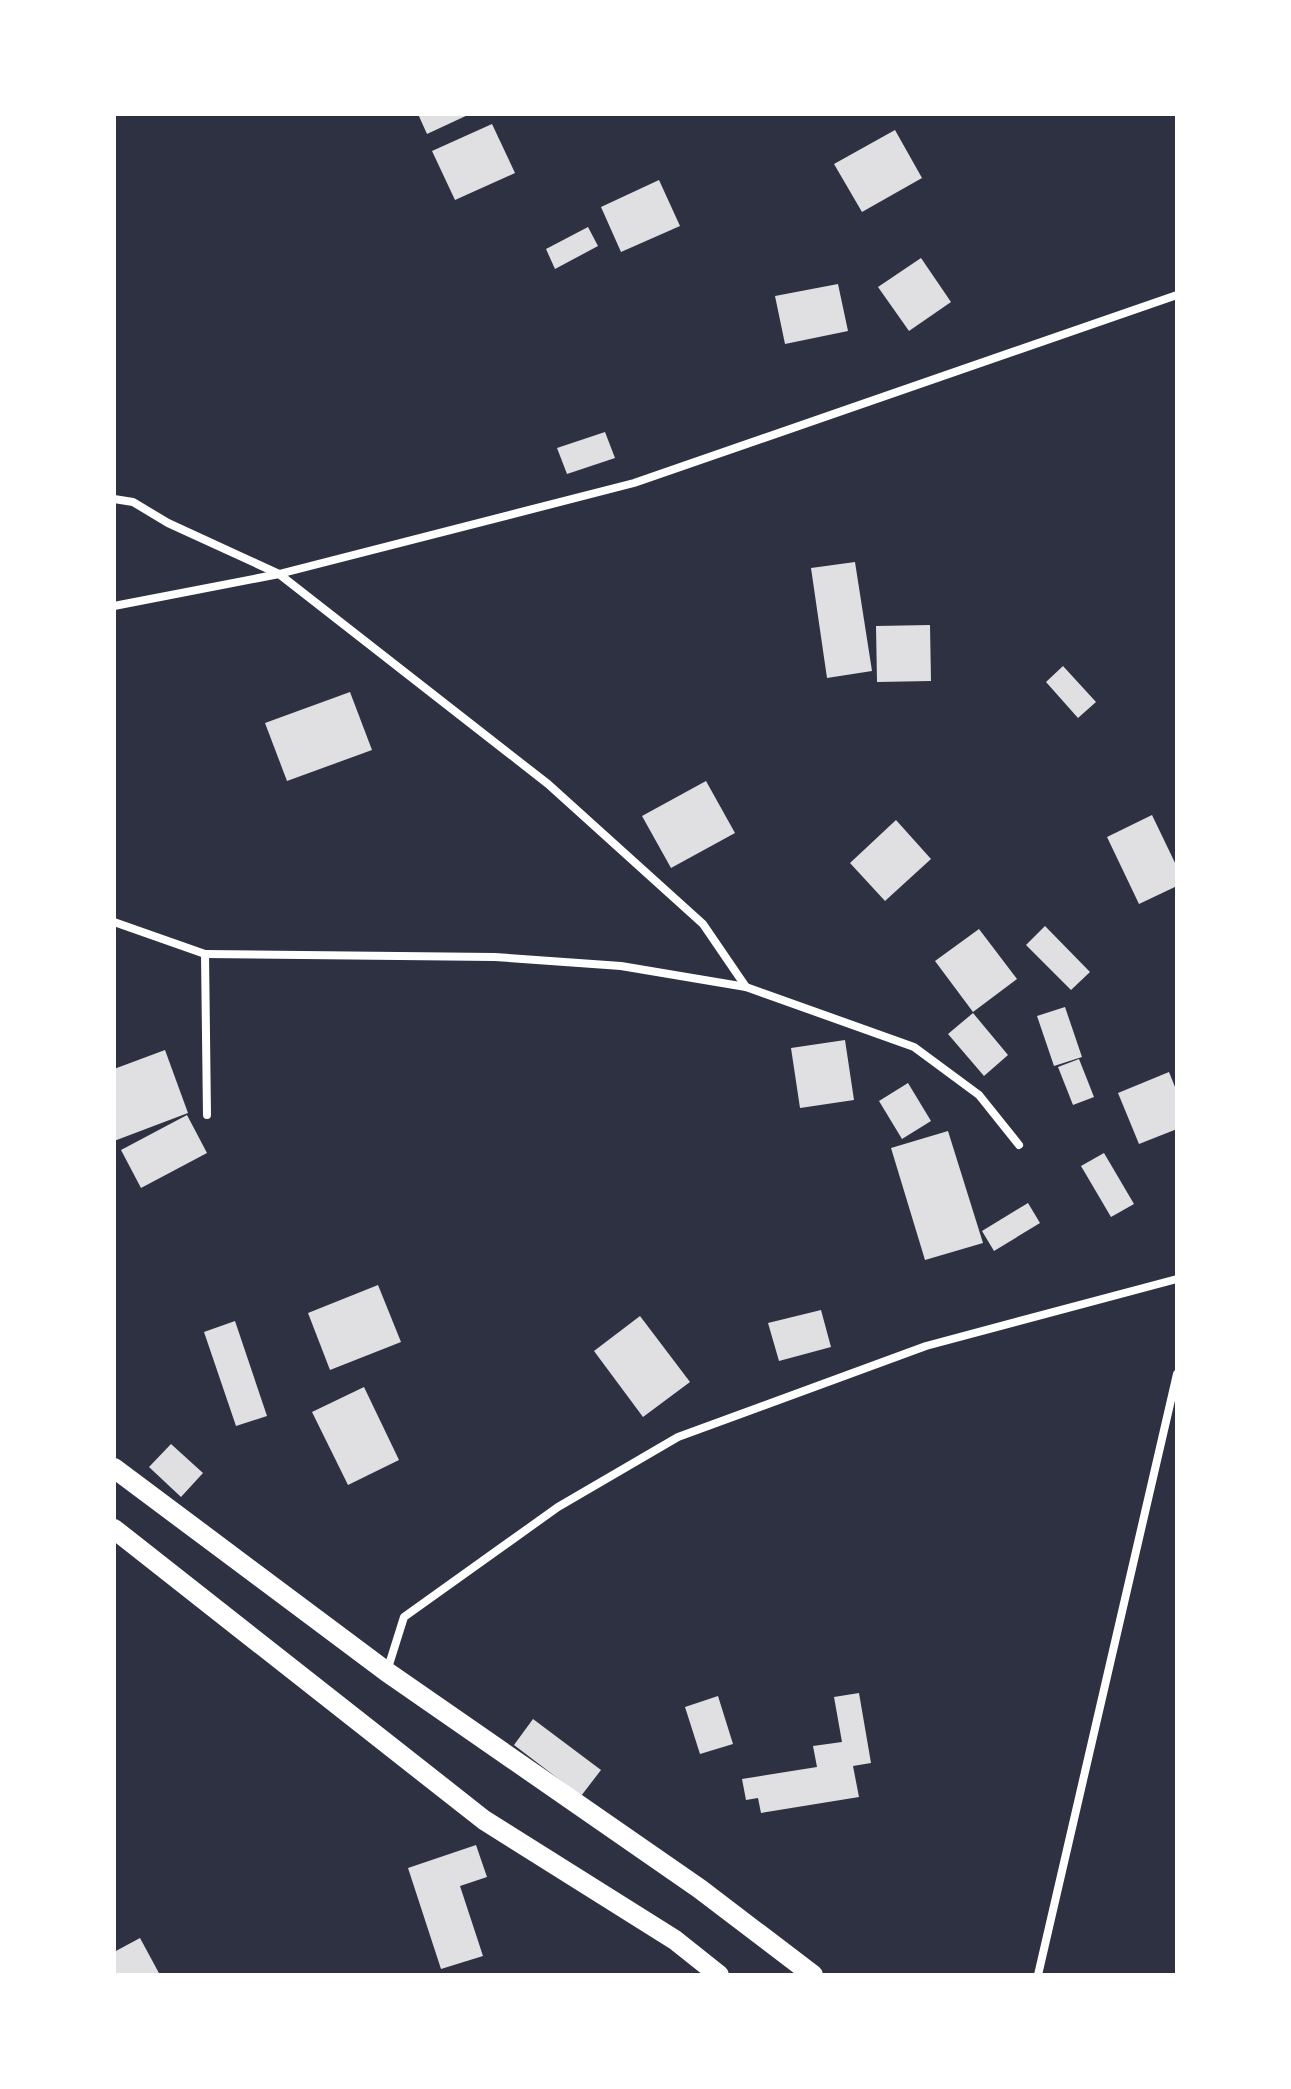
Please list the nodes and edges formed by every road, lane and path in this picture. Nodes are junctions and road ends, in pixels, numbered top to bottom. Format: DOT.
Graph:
graph roads {
  1 [pos="1177,295"];
  2 [pos="114,499"];
  3 [pos="279,574"];
  4 [pos="114,606"];
  5 [pos="114,922"];
  6 [pos="205,954"];
  7 [pos="746,987"];
  8 [pos="207,1115"];
  9 [pos="1019,1145"];
  10 [pos="1177,1279"];
  11 [pos="1177,1374"];
  12 [pos="114,1468"];
  13 [pos="114,1529"];
  14 [pos="387,1672"];
  15 [pos="719,1975"];
  16 [pos="813,1975"];
  17 [pos="1038,1975"];
  1 -- 3 [label="street"];
  2 -- 3 [label="street"];
  3 -- 4 [label="street"];
  3 -- 7 [label="street"];
  5 -- 6 [label="street"];
  6 -- 7 [label="street"];
  6 -- 8 [label="street"];
  7 -- 9 [label="street"];
  10 -- 14 [label="street"];
  11 -- 17 [label="street"];
  12 -- 14 [label="main road"];
  13 -- 15 [label="main road"];
  14 -- 16 [label="main road"];
}
